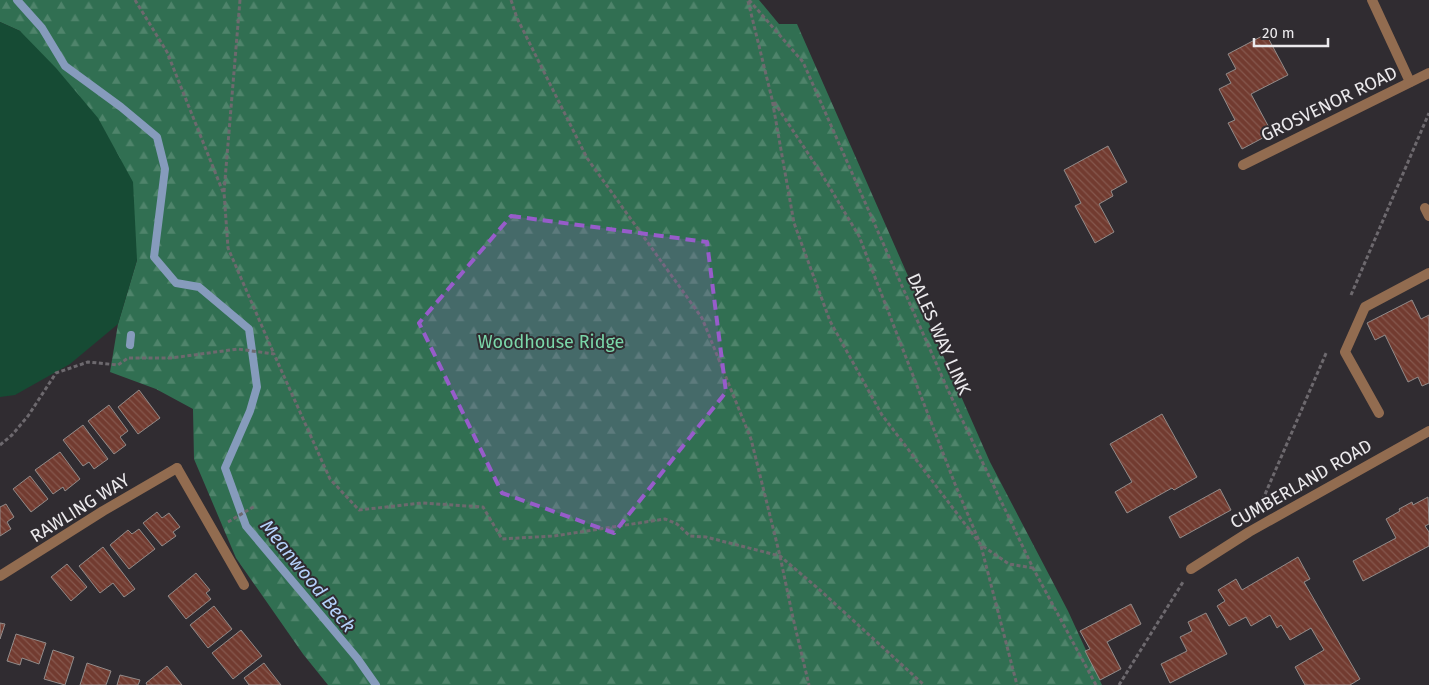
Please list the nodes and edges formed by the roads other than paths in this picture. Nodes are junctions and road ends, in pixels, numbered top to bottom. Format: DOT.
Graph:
graph roads {
  1 [pos="1372,0"];
  2 [pos="1429,73"];
  3 [pos="1410,82"];
  4 [pos="1243,165"];
  5 [pos="1428,276"];
  6 [pos="1379,413"];
  7 [pos="1429,430"];
  8 [pos="1191,569"];
  9 [pos="0,576"];
  10 [pos="244,585"];
  1 -- 3 [label="street"];
  2 -- 3 [label="street, GROSVENOR ROAD"];
  3 -- 4 [label="street, GROSVENOR ROAD"];
  5 -- 6 [label="street"];
  7 -- 8 [label="street, CUMBERLAND ROAD"];
  9 -- 10 [label="street, RAWLING WAY"];
}
